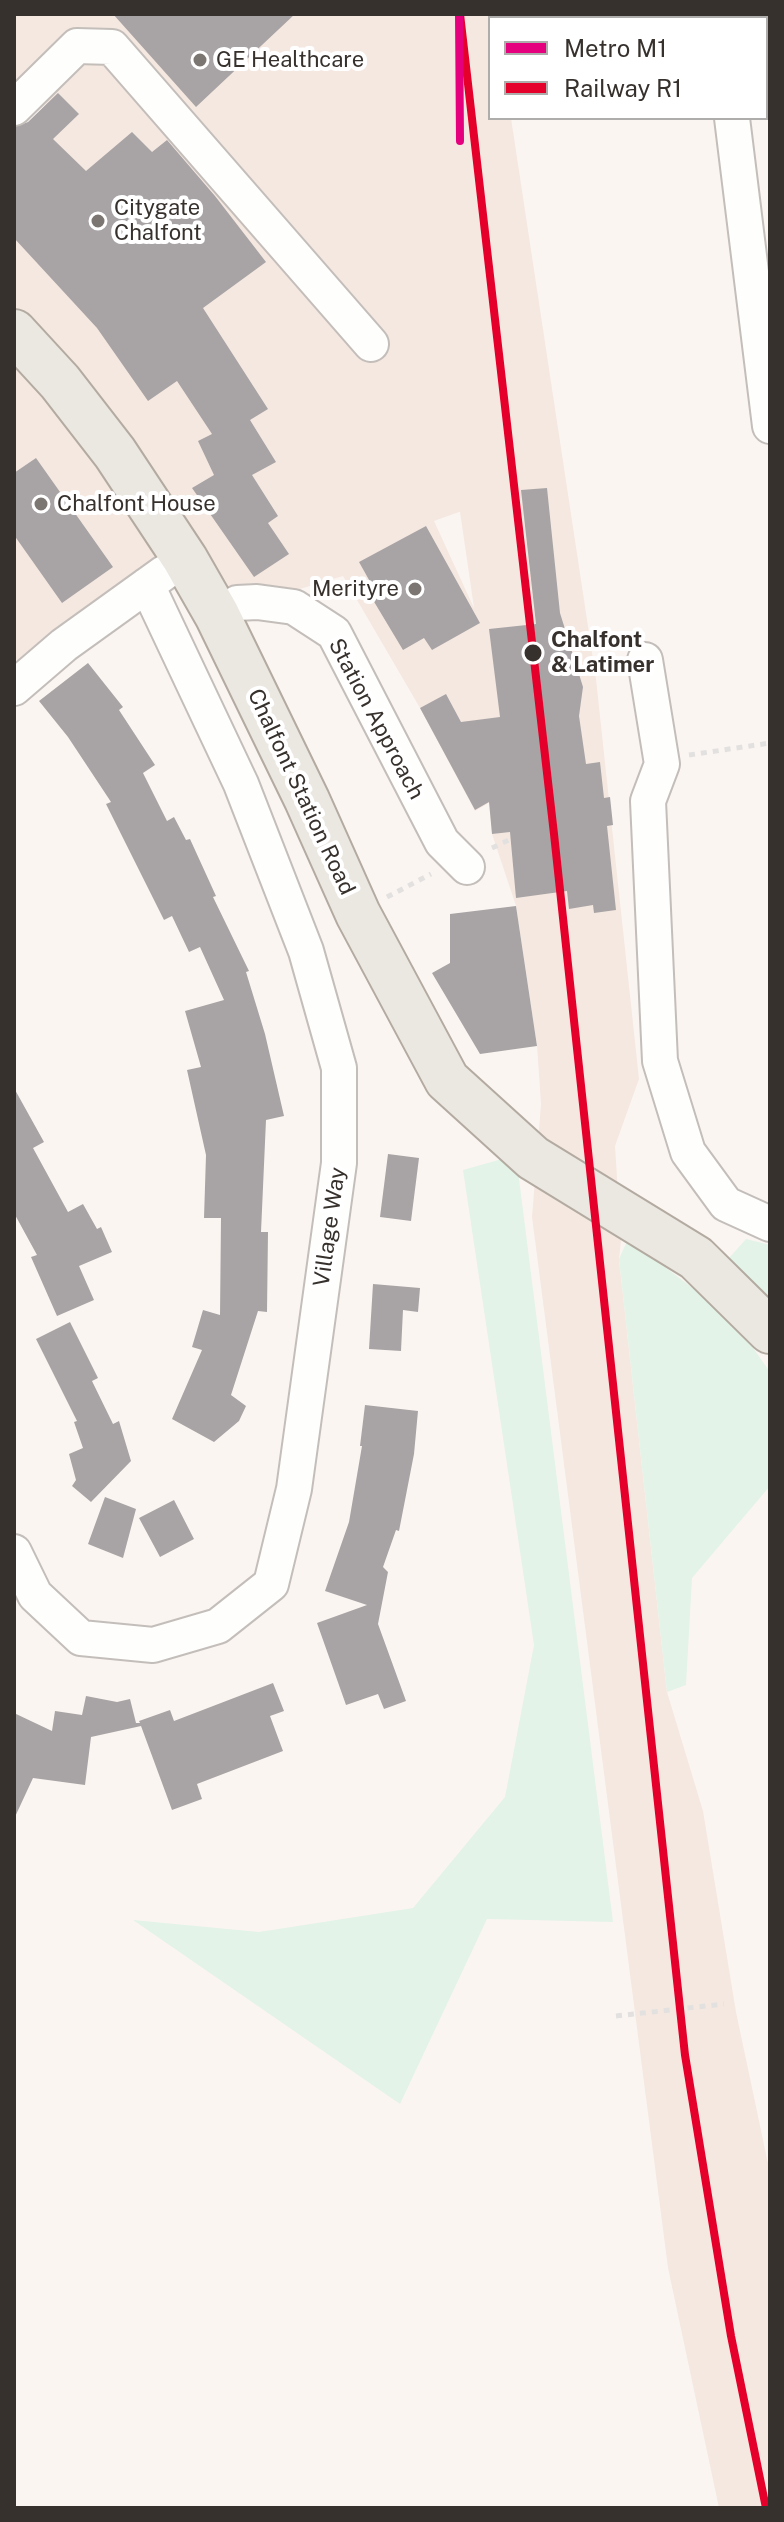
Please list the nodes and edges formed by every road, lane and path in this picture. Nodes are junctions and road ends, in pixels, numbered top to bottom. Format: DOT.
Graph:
graph roads {
  1 [pos="14,108"];
  2 [pos="732,120"];
  3 [pos="14,332"];
  4 [pos="371,344"];
  5 [pos="770,426"];
  6 [pos="185,559"];
  7 [pos="147,585"];
  8 [pos="217,615"];
  9 [pos="645,660"];
  10 [pos="14,688"];
  11 [pos="770,743"];
  12 [pos="712,751"];
  13 [pos="467,867"];
  14 [pos="409,885"];
  15 [pos="380,900"];
  16 [pos="770,1224"];
  17 [pos="770,1331"];
  18 [pos="14,1552"];
  19 [pos="724,2004"];
  20 [pos="616,2016"];
  1 -- 4 [label="street"];
  2 -- 5 [label="street"];
  3 -- 6 [label="main road, Chalfont Station Road"];
  6 -- 7 [label="street"];
  6 -- 8 [label="main road, Chalfont Station Road"];
  7 -- 10 [label="street"];
  7 -- 18 [label="street, Village Way"];
  8 -- 13 [label="street, Station Approach"];
  8 -- 17 [label="main road, Chalfont Station Road"];
  9 -- 16 [label="street"];
  11 -- 12 [label="path"];
  14 -- 15 [label="path"];
  19 -- 20 [label="path"];
}
